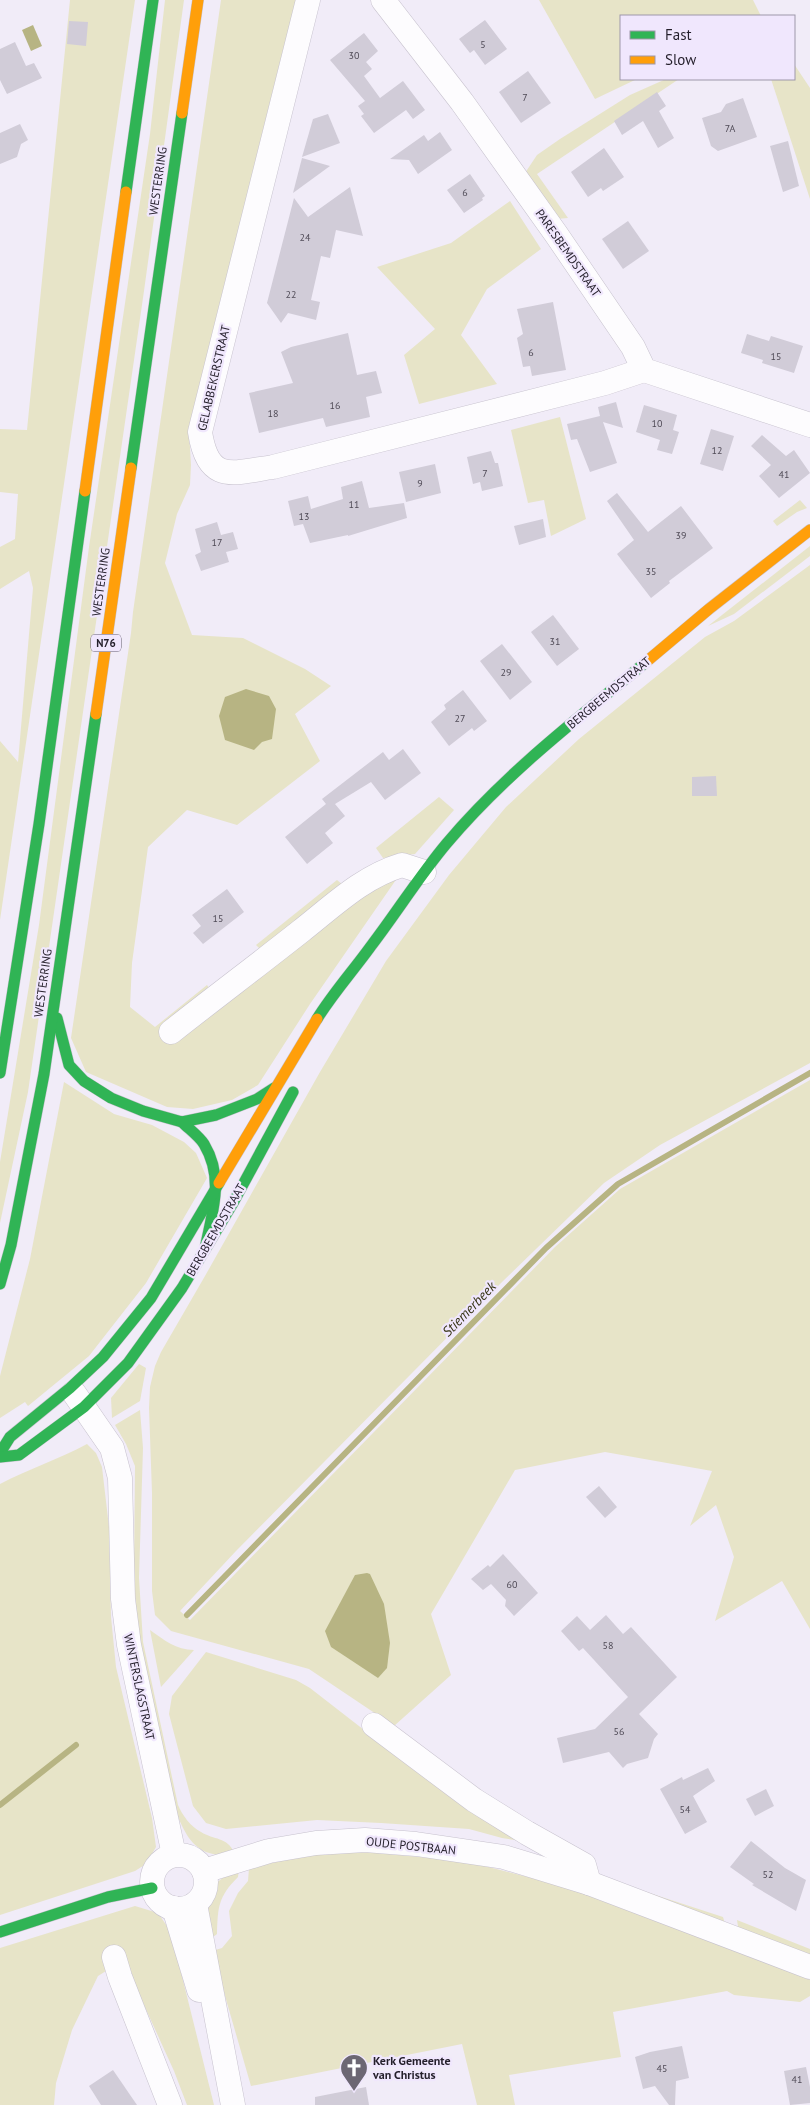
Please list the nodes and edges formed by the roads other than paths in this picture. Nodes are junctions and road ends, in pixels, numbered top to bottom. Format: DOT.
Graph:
graph roads {
  1 [pos="154,0"];
  2 [pos="198,0"];
  3 [pos="308,0"];
  4 [pos="382,0"];
  5 [pos="644,370"];
  6 [pos="810,425"];
  7 [pos="810,530"];
  8 [pos="424,872"];
  9 [pos="370,948"];
  10 [pos="54,1006"];
  11 [pos="335,1012"];
  12 [pos="171,1032"];
  13 [pos="0,1073"];
  14 [pos="298,1082"];
  15 [pos="274,1088"];
  16 [pos="182,1122"];
  17 [pos="216,1191"];
  18 [pos="205,1250"];
  19 [pos="0,1284"];
  20 [pos="70,1388"];
  21 [pos="84,1407"];
  22 [pos="0,1453"];
  23 [pos="0,1457"];
  24 [pos="374,1725"];
  25 [pos="174,1855"];
  26 [pos="204,1871"];
  27 [pos="588,1883"];
  28 [pos="152,1888"];
  29 [pos="184,1906"];
  30 [pos="0,1932"];
  31 [pos="810,1967"];
  32 [pos="112,1972"];
  33 [pos="232,2098"];
  34 [pos="170,2105"];
  1 -- 13 [label="main road"];
  2 -- 10 [label="main road, WESTERRING / N76"];
  3 -- 5 [label="street, GELABBEKERSTRAAT"];
  4 -- 5 [label="street, PARESBEMDSTRAAT"];
  5 -- 6 [label="street"];
  7 -- 8 [label="main road, BERGBEEMDSTRAAT"];
  8 -- 9 [label="main road, BERGBEEMDSTRAAT"];
  8 -- 12 [label="street"];
  9 -- 11 [label="main road, BERGBEEMDSTRAAT"];
  9 -- 15 [label="main road, BERGBEEMDSTRAAT"];
  10 -- 16 [label="main road"];
  10 -- 19 [label="main road, WESTERRING / N76"];
  14 -- 18 [label="main road, BERGBEEMDSTRAAT"];
  15 -- 16 [label="main road"];
  15 -- 17 [label="main road, BERGBEEMDSTRAAT"];
  16 -- 17 [label="main road"];
  17 -- 18 [label="main road"];
  17 -- 20 [label="main road, BERGBEEMDSTRAAT"];
  18 -- 21 [label="main road, BERGBEEMDSTRAAT"];
  20 -- 21 [label="street, WINTERSLAGSTRAAT"];
  20 -- 22 [label="main road, BERGBEEMDSTRAAT"];
  21 -- 23 [label="main road, BERGBEEMDSTRAAT"];
  21 -- 25 [label="street, WINTERSLAGSTRAAT"];
  24 -- 27 [label="street"];
  25 -- 26 [label="street"];
  25 -- 28 [label="street"];
  26 -- 27 [label="street, OUDE POSTBAAN"];
  26 -- 29 [label="street"];
  27 -- 31 [label="street, OUDE POSTBAAN"];
  28 -- 29 [label="street"];
  28 -- 30 [label="main road"];
  29 -- 33 [label="street"];
  32 -- 34 [label="street"];
}
